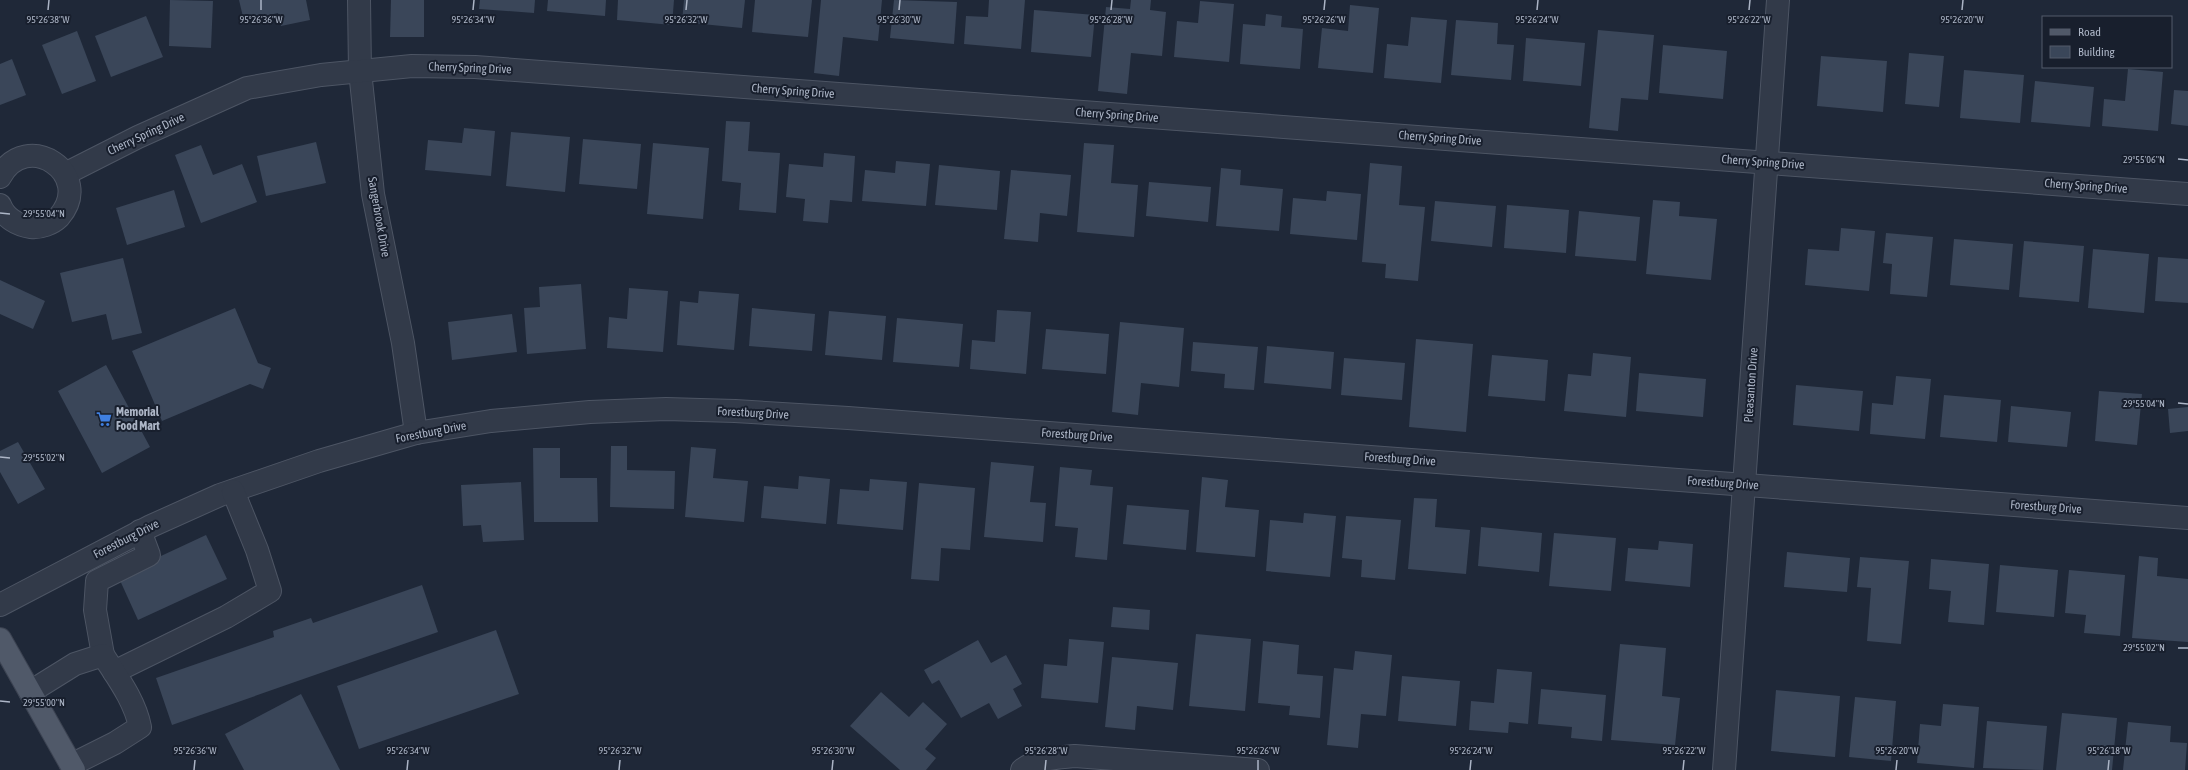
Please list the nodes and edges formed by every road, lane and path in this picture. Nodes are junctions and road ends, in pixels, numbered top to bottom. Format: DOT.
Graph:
graph roads {
  1 [pos="359,0"];
  2 [pos="1778,0"];
  3 [pos="360,71"];
  4 [pos="1768,163"];
  5 [pos="65,174"];
  6 [pos="0,177"];
  7 [pos="2188,194"];
  8 [pos="0,205"];
  9 [pos="416,433"];
  10 [pos="1744,485"];
  11 [pos="233,491"];
  12 [pos="2188,518"];
  13 [pos="140,531"];
  14 [pos="0,605"];
  15 [pos="0,639"];
  16 [pos="108,664"];
  17 [pos="30,692"];
  18 [pos="72,768"];
  19 [pos="1022,770"];
  20 [pos="1258,770"];
  21 [pos="1724,770"];
  1 -- 3 [label="street, Sangerbrook Drive"];
  2 -- 4 [label="street, Pleasanton Drive"];
  3 -- 4 [label="street, Cherry Spring Drive"];
  3 -- 5 [label="street, Cherry Spring Drive"];
  3 -- 9 [label="street, Sangerbrook Drive"];
  4 -- 7 [label="street, Cherry Spring Drive"];
  4 -- 10 [label="street, Pleasanton Drive"];
  5 -- 6 [label="street"];
  5 -- 8 [label="street"];
  9 -- 10 [label="street, Forestburg Drive"];
  9 -- 11 [label="street, Forestburg Drive"];
  10 -- 12 [label="street, Forestburg Drive"];
  10 -- 21 [label="street, Pleasanton Drive"];
  11 -- 13 [label="street, Forestburg Drive"];
  11 -- 16 [label="street"];
  13 -- 14 [label="street, Forestburg Drive"];
  13 -- 16 [label="street"];
  15 -- 17 [label="main road"];
  16 -- 17 [label="street"];
  16 -- 18 [label="street"];
  17 -- 18 [label="main road"];
  19 -- 20 [label="street"];
}
